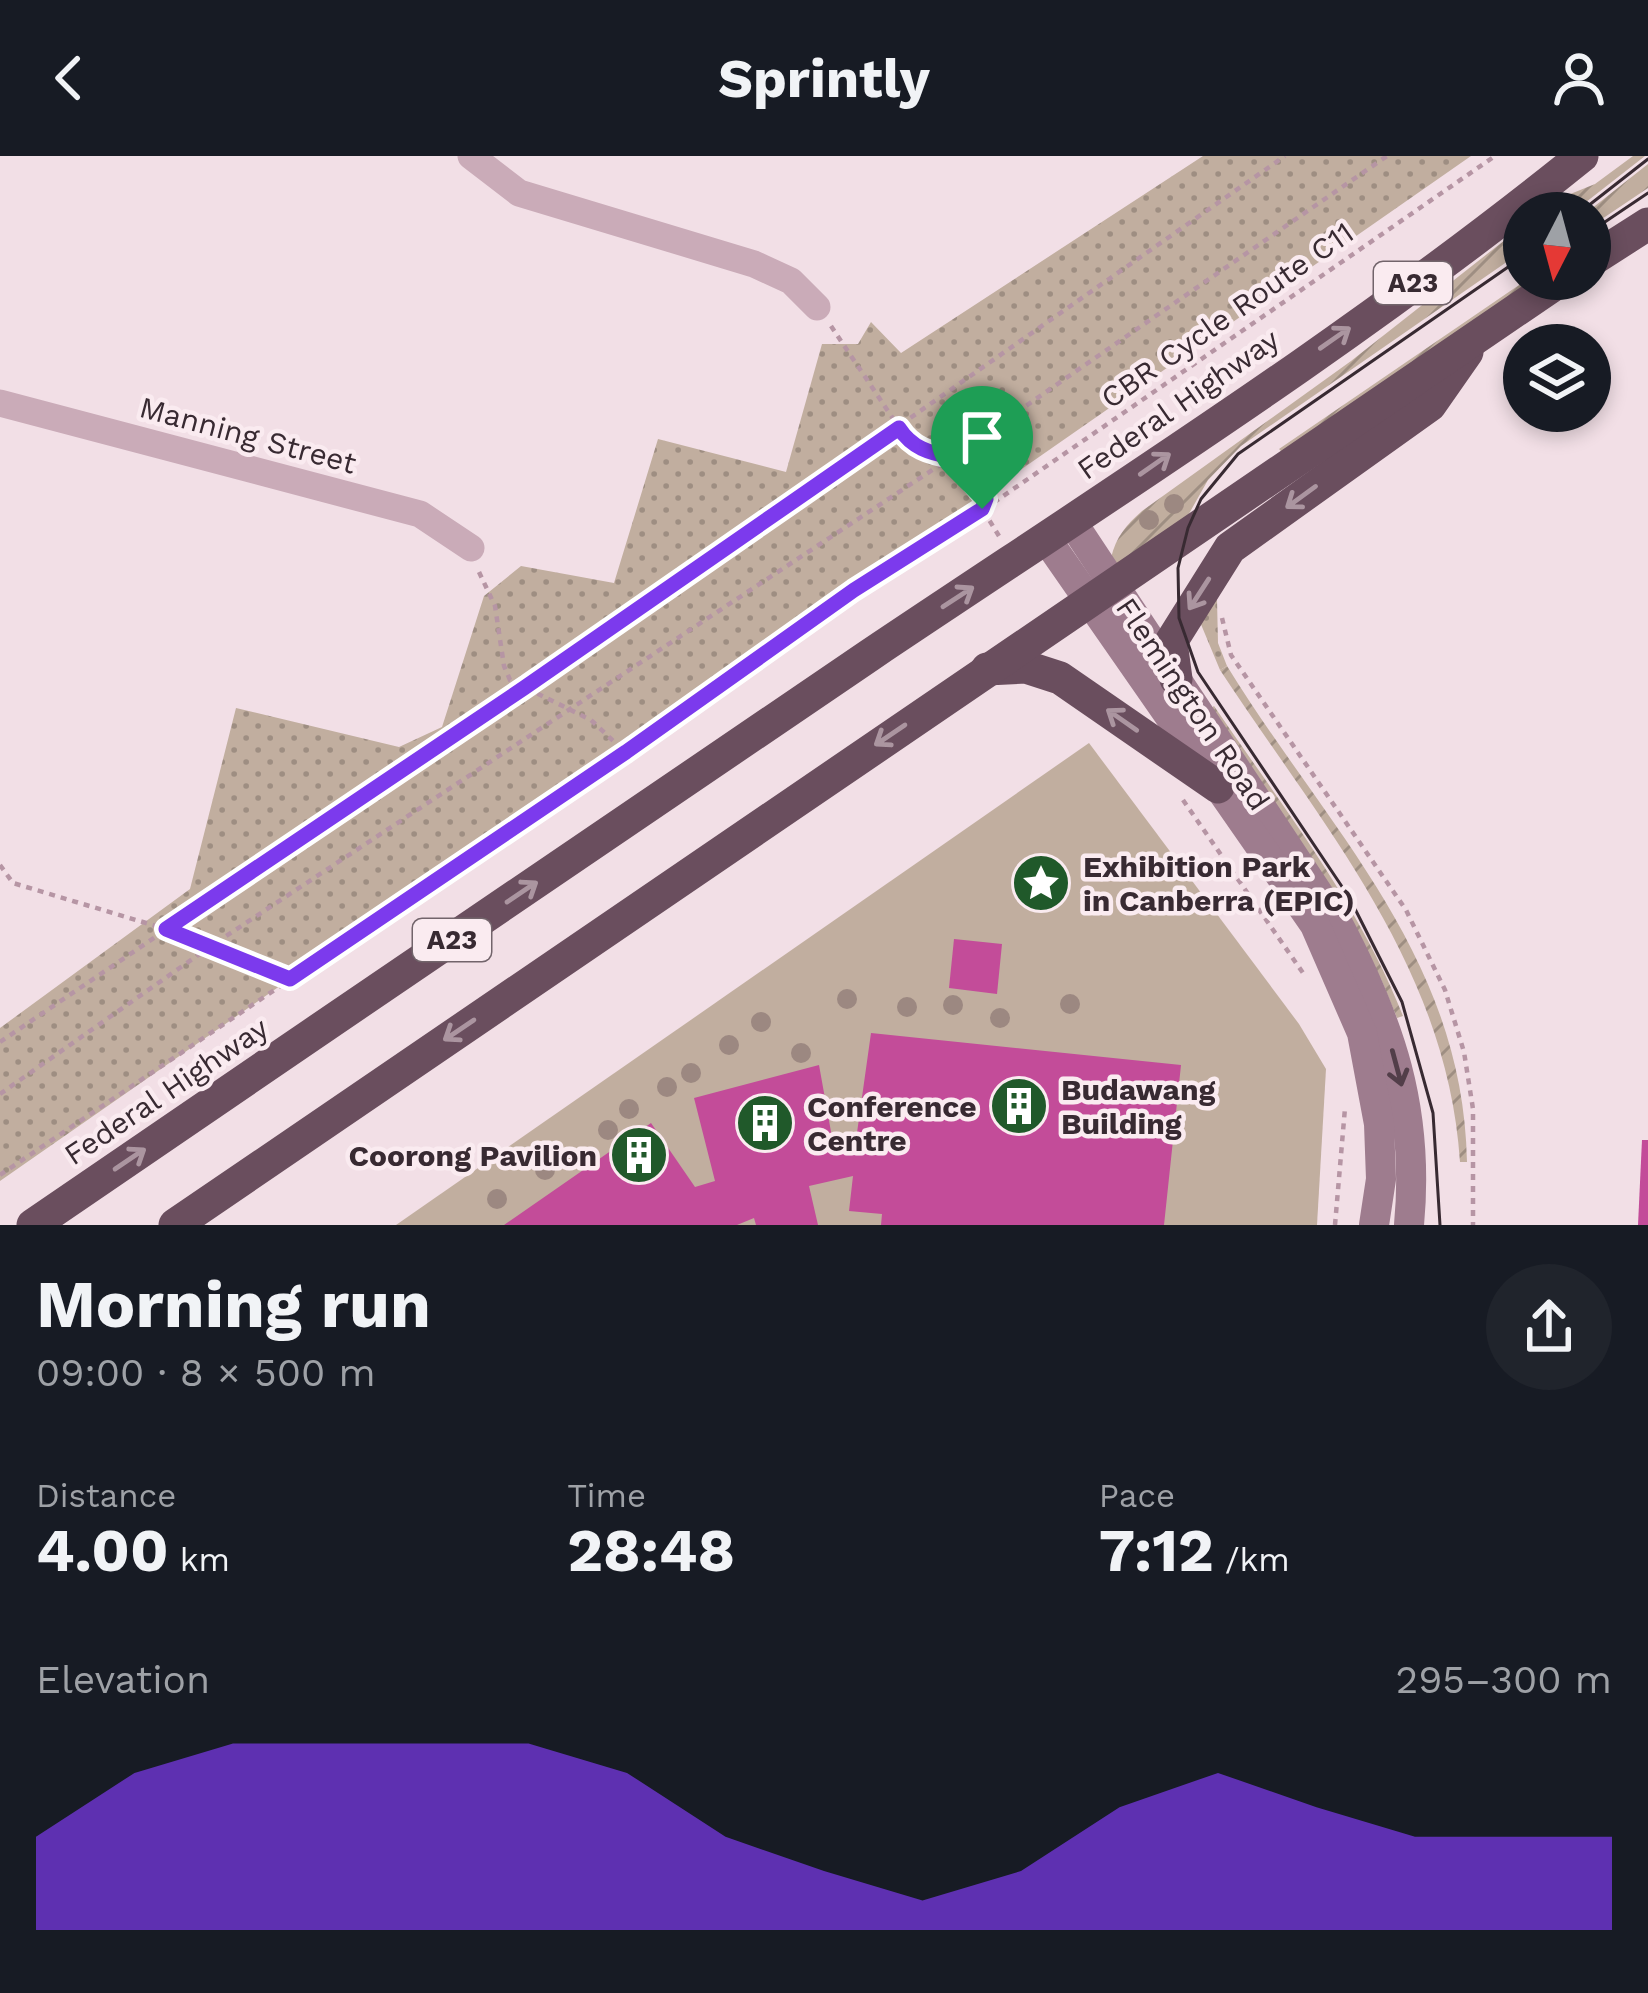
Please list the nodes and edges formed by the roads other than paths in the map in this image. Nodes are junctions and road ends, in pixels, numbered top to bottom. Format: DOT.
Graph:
graph roads {
  1 [pos="471,156"];
  2 [pos="1582,156"];
  3 [pos="1648,224"];
  4 [pos="1611,248"];
  5 [pos="1530,300"];
  6 [pos="817,307"];
  7 [pos="1478,335"];
  8 [pos="0,403"];
  9 [pos="1059,531"];
  10 [pos="471,548"];
  11 [pos="1102,594"];
  12 [pos="987,669"];
  13 [pos="1176,679"];
  14 [pos="1218,787"];
  15 [pos="34,1225"];
  16 [pos="176,1225"];
  17 [pos="1374,1225"];
  18 [pos="1409,1225"];
  1 -- 6 [label="street"];
  9 -- 2 [label="highway, Federal Highway / A23, one-way"];
  3 -- 4 [label="highway"];
  5 -- 7 [label="highway, A23"];
  7 -- 11 [label="highway, A23"];
  7 -- 13 [label="highway, one-way"];
  8 -- 10 [label="street, Manning Street"];
  9 -- 11 [label="main road, Flemington Road"];
  15 -- 9 [label="highway, Federal Highway / A23, one-way"];
  11 -- 12 [label="highway, A23"];
  11 -- 13 [label="main road, Flemington Road"];
  11 -- 14 [label="main road, Flemington Road"];
  14 -- 12 [label="highway, one-way"];
  12 -- 16 [label="highway, A23, one-way"];
  13 -- 18 [label="main road, Flemington Road, one-way"];
  14 -- 17 [label="main road, Flemington Road"];
}
